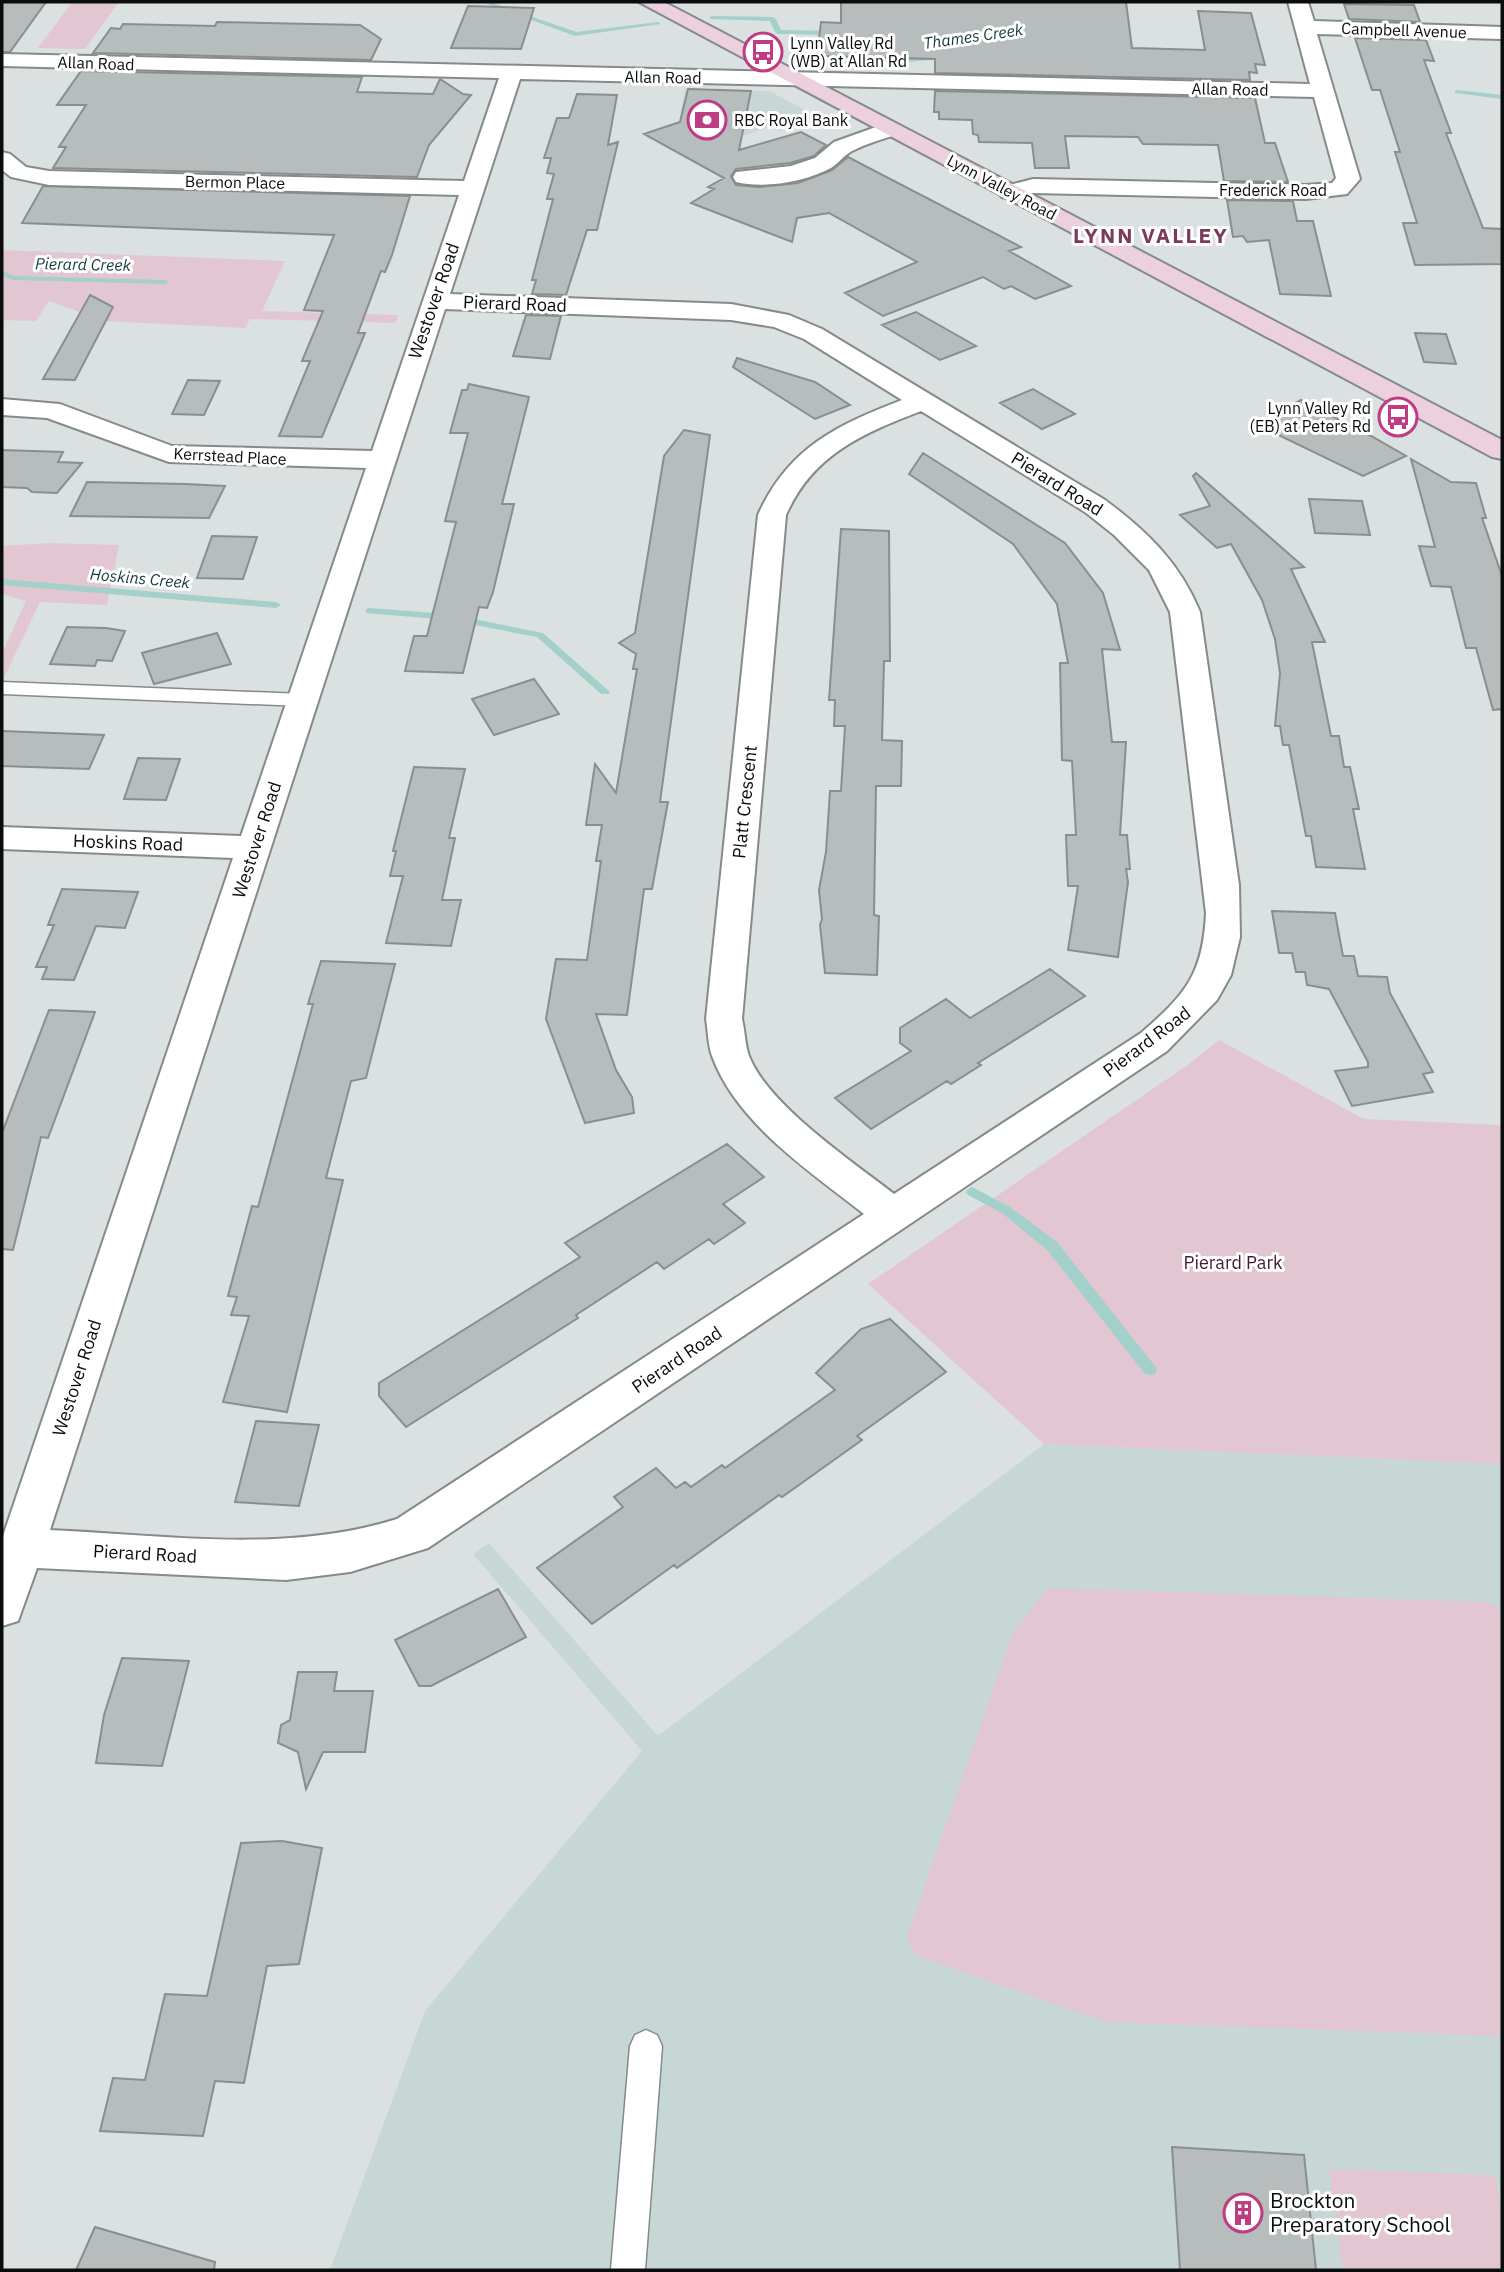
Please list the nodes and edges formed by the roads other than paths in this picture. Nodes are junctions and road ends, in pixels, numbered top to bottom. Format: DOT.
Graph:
graph roads {
  1 [pos="649,2"];
  2 [pos="1298,2"];
  3 [pos="1305,27"];
  4 [pos="1502,33"];
  5 [pos="2,60"];
  6 [pos="511,74"];
  7 [pos="797,80"];
  8 [pos="1324,91"];
  9 [pos="890,129"];
  10 [pos="2,159"];
  11 [pos="744,177"];
  12 [pos="472,188"];
  13 [pos="1010,192"];
  14 [pos="433,301"];
  15 [pos="923,401"];
  16 [pos="2,407"];
  17 [pos="1502,451"];
  18 [pos="382,460"];
  19 [pos="2,688"];
  20 [pos="303,700"];
  21 [pos="2,838"];
  22 [pos="254,848"];
  23 [pos="894,1216"];
  24 [pos="21,1548"];
  25 [pos="2,1605"];
  26 [pos="646,2046"];
  27 [pos="628,2270"];
  1 -- 7 [label="street, Lynn Valley Road"];
  2 -- 3 [label="street, Frederick Road"];
  3 -- 4 [label="street, Campbell Avenue"];
  3 -- 8 [label="street, Frederick Road"];
  5 -- 6 [label="street, Allan Road"];
  6 -- 7 [label="street, Allan Road"];
  6 -- 12 [label="street, Westover Road"];
  7 -- 8 [label="street, Allan Road"];
  7 -- 9 [label="street, Lynn Valley Road"];
  8 -- 13 [label="street, Frederick Road"];
  9 -- 11 [label="street"];
  9 -- 13 [label="street, Lynn Valley Road"];
  10 -- 12 [label="street, Bermon Place"];
  12 -- 14 [label="street, Westover Road"];
  13 -- 17 [label="street, Lynn Valley Road"];
  14 -- 15 [label="street, Pierard Road"];
  14 -- 18 [label="street, Westover Road"];
  15 -- 23 [label="street, Platt Crescent"];
  15 -- 23 [label="street, Pierard Road"];
  16 -- 18 [label="street, Kerrstead Place"];
  18 -- 20 [label="street, Westover Road"];
  19 -- 20 [label="lane"];
  20 -- 22 [label="street, Westover Road"];
  21 -- 22 [label="street, Hoskins Road"];
  22 -- 24 [label="street, Westover Road"];
  23 -- 24 [label="street, Pierard Road"];
  24 -- 25 [label="street, Westover Road"];
  26 -- 27 [label="lane"];
}
